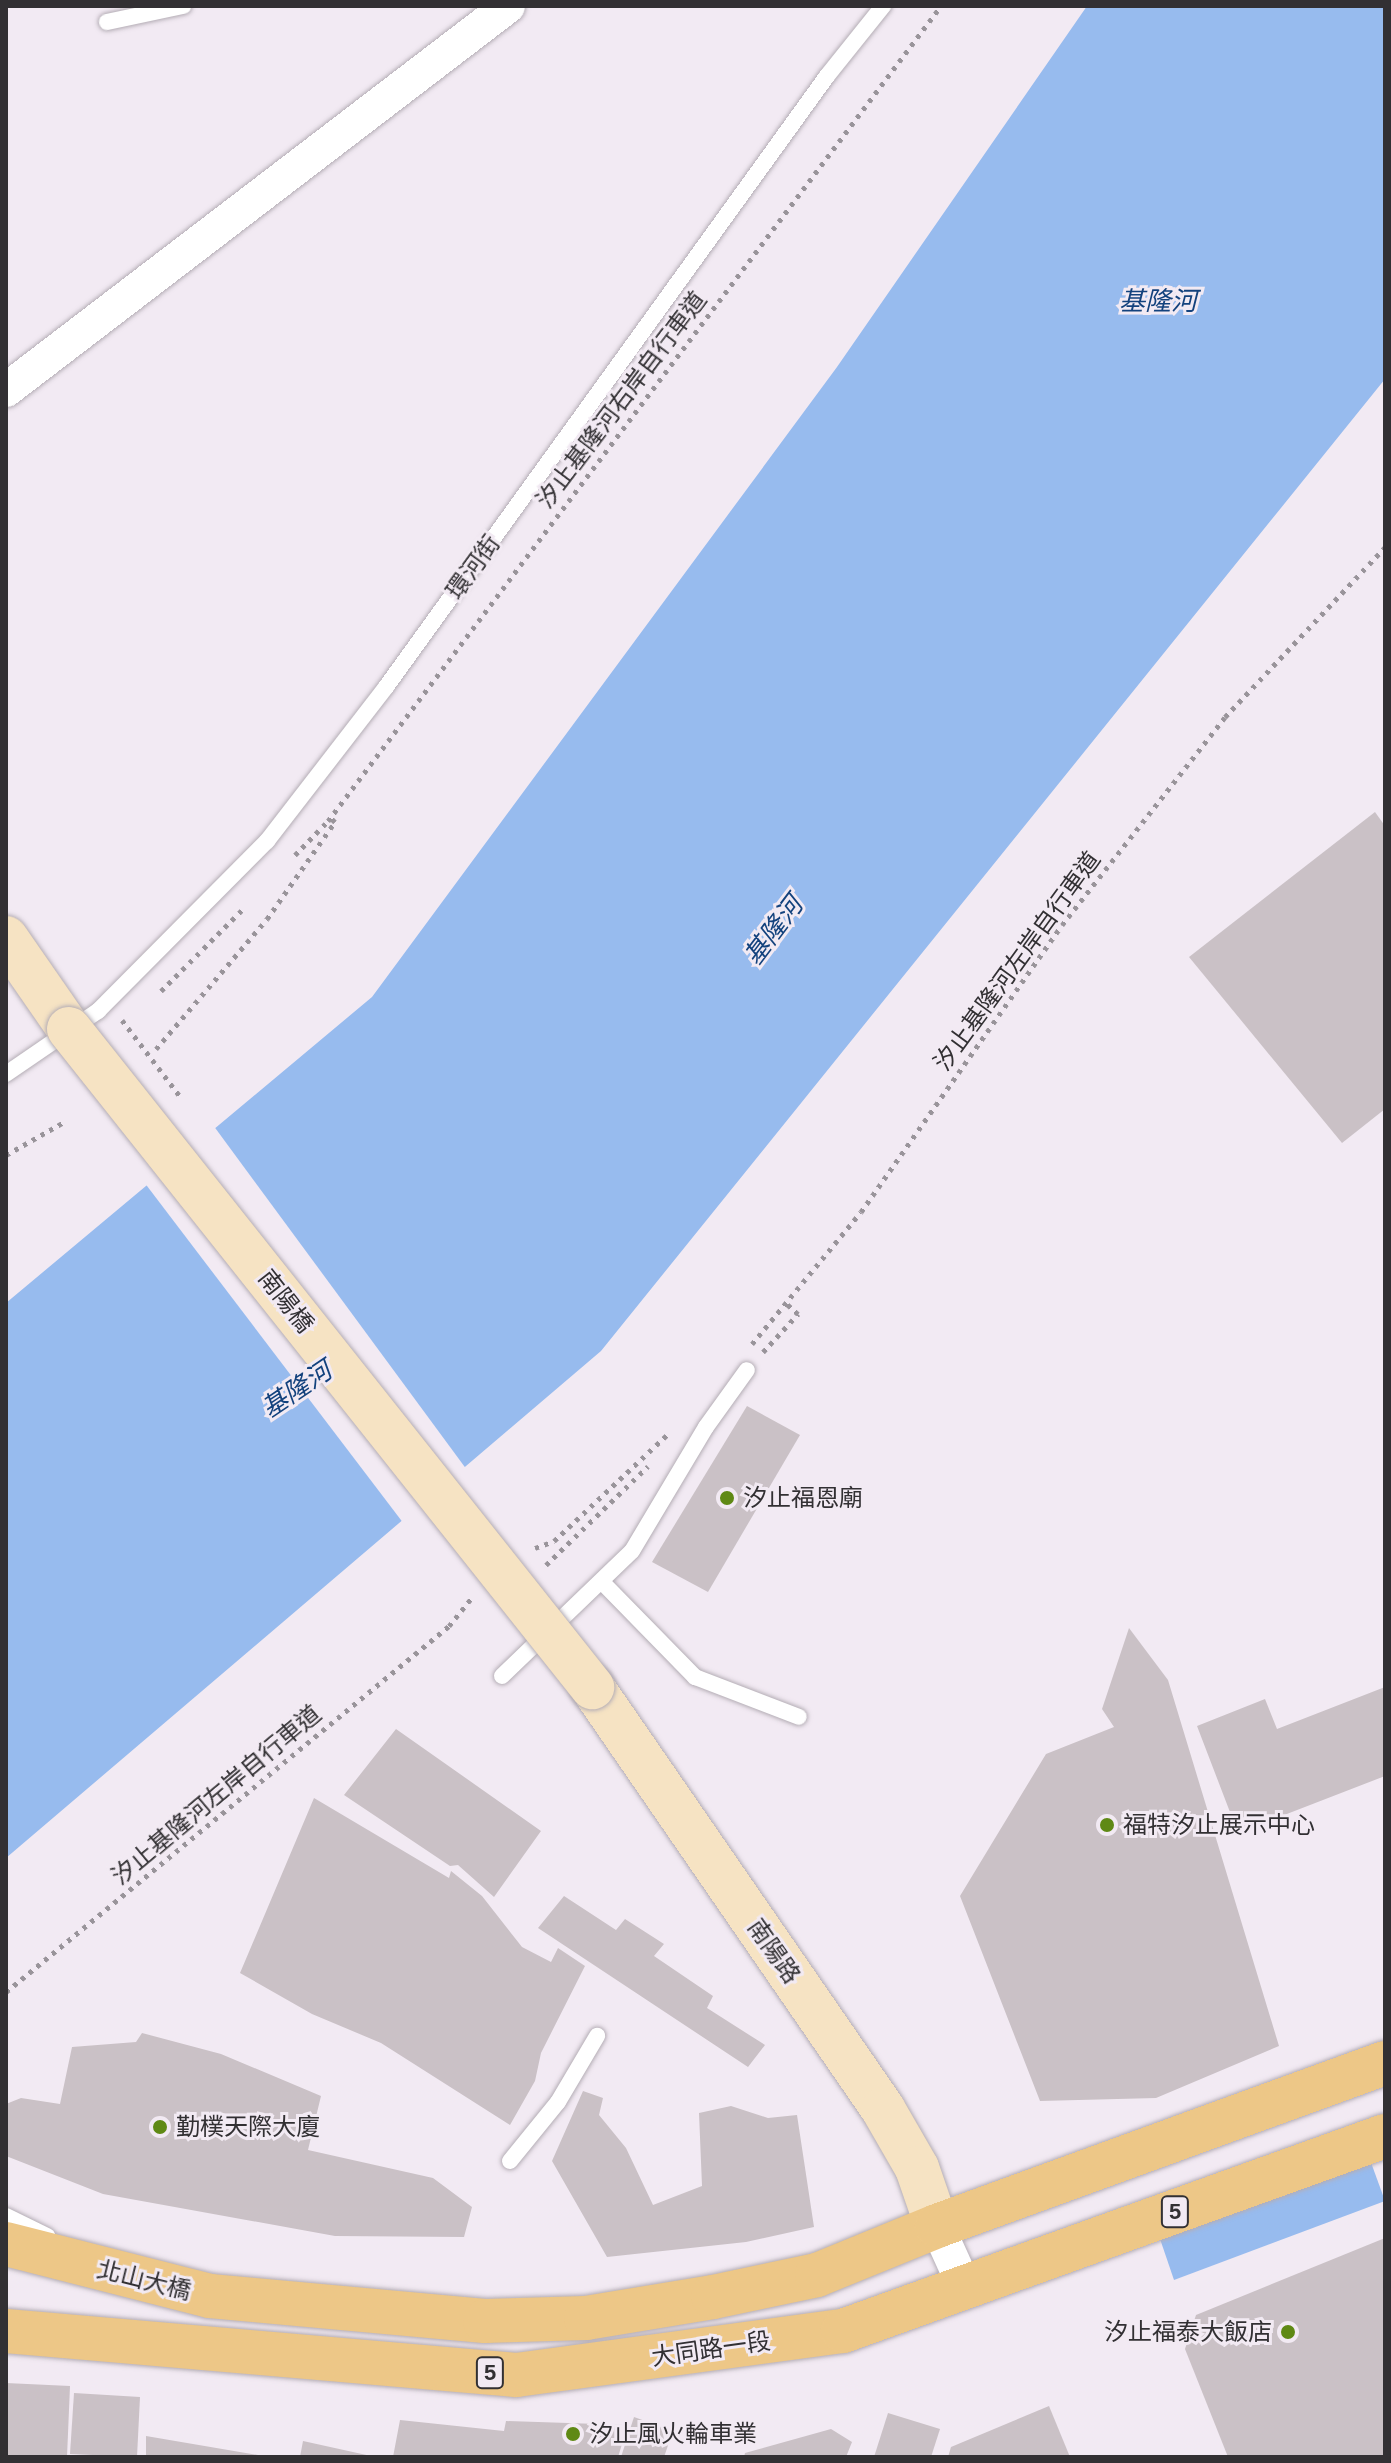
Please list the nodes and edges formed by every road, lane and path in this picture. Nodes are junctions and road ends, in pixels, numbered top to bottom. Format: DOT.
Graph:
graph roads {
  1 [pos="183,6"];
  2 [pos="883,6"];
  3 [pos="941,6"];
  4 [pos="494,9"];
  5 [pos="107,22"];
  6 [pos="6,390"];
  7 [pos="1385,547"];
  8 [pos="6,938"];
  9 [pos="69,1029"];
  10 [pos="156,1049"];
  11 [pos="6,1074"];
  12 [pos="64,1122"];
  13 [pos="6,1155"];
  14 [pos="787,1304"];
  15 [pos="746,1350"];
  16 [pos="747,1370"];
  17 [pos="672,1429"];
  18 [pos="650,1464"];
  19 [pos="554,1541"];
  20 [pos="541,1569"];
  21 [pos="603,1583"];
  22 [pos="449,1626"];
  23 [pos="502,1676"];
  24 [pos="592,1687"];
  25 [pos="799,1717"];
  26 [pos="6,1992"];
  27 [pos="597,2036"];
  28 [pos="1385,2063"];
  29 [pos="1385,2136"];
  30 [pos="510,2161"];
  31 [pos="6,2216"];
  32 [pos="937,2226"];
  33 [pos="6,2244"];
  34 [pos="966,2290"];
  35 [pos="210,2296"];
  36 [pos="6,2331"];
  1 -- 5 [label="lane"];
  2 -- 9 [label="lane, 環河街"];
  3 -- 10 [label="path, 汐止基隆河右岸自行車道"];
  4 -- 6 [label="street"];
  7 -- 14 [label="path, 汐止基隆河左岸自行車道"];
  8 -- 9 [label="street, 南陽橋"];
  9 -- 11 [label="lane, 環河街"];
  9 -- 24 [label="street, 南陽橋, bridge"];
  12 -- 13 [label="path"];
  14 -- 15 [label="path, 汐止基隆河左岸自行車道"];
  14 -- 16 [label="path"];
  16 -- 21 [label="lane"];
  17 -- 19 [label="path"];
  18 -- 20 [label="path"];
  21 -- 23 [label="lane"];
  21 -- 25 [label="lane"];
  22 -- 26 [label="path, 汐止基隆河左岸自行車道"];
  24 -- 32 [label="street, 南陽路"];
  27 -- 30 [label="lane"];
  28 -- 32 [label="main road, 大同路一段 / 5"];
  29 -- 34 [label="main road, 大同路一段 / 5"];
  31 -- 35 [label="lane, 北山大橋"];
  32 -- 34 [label="street"];
  32 -- 35 [label="main road, 大同路一段 / 5"];
  33 -- 35 [label="main road, 北山大橋 / 5"];
  34 -- 36 [label="main road, 大同路一段 / 5"];
}
